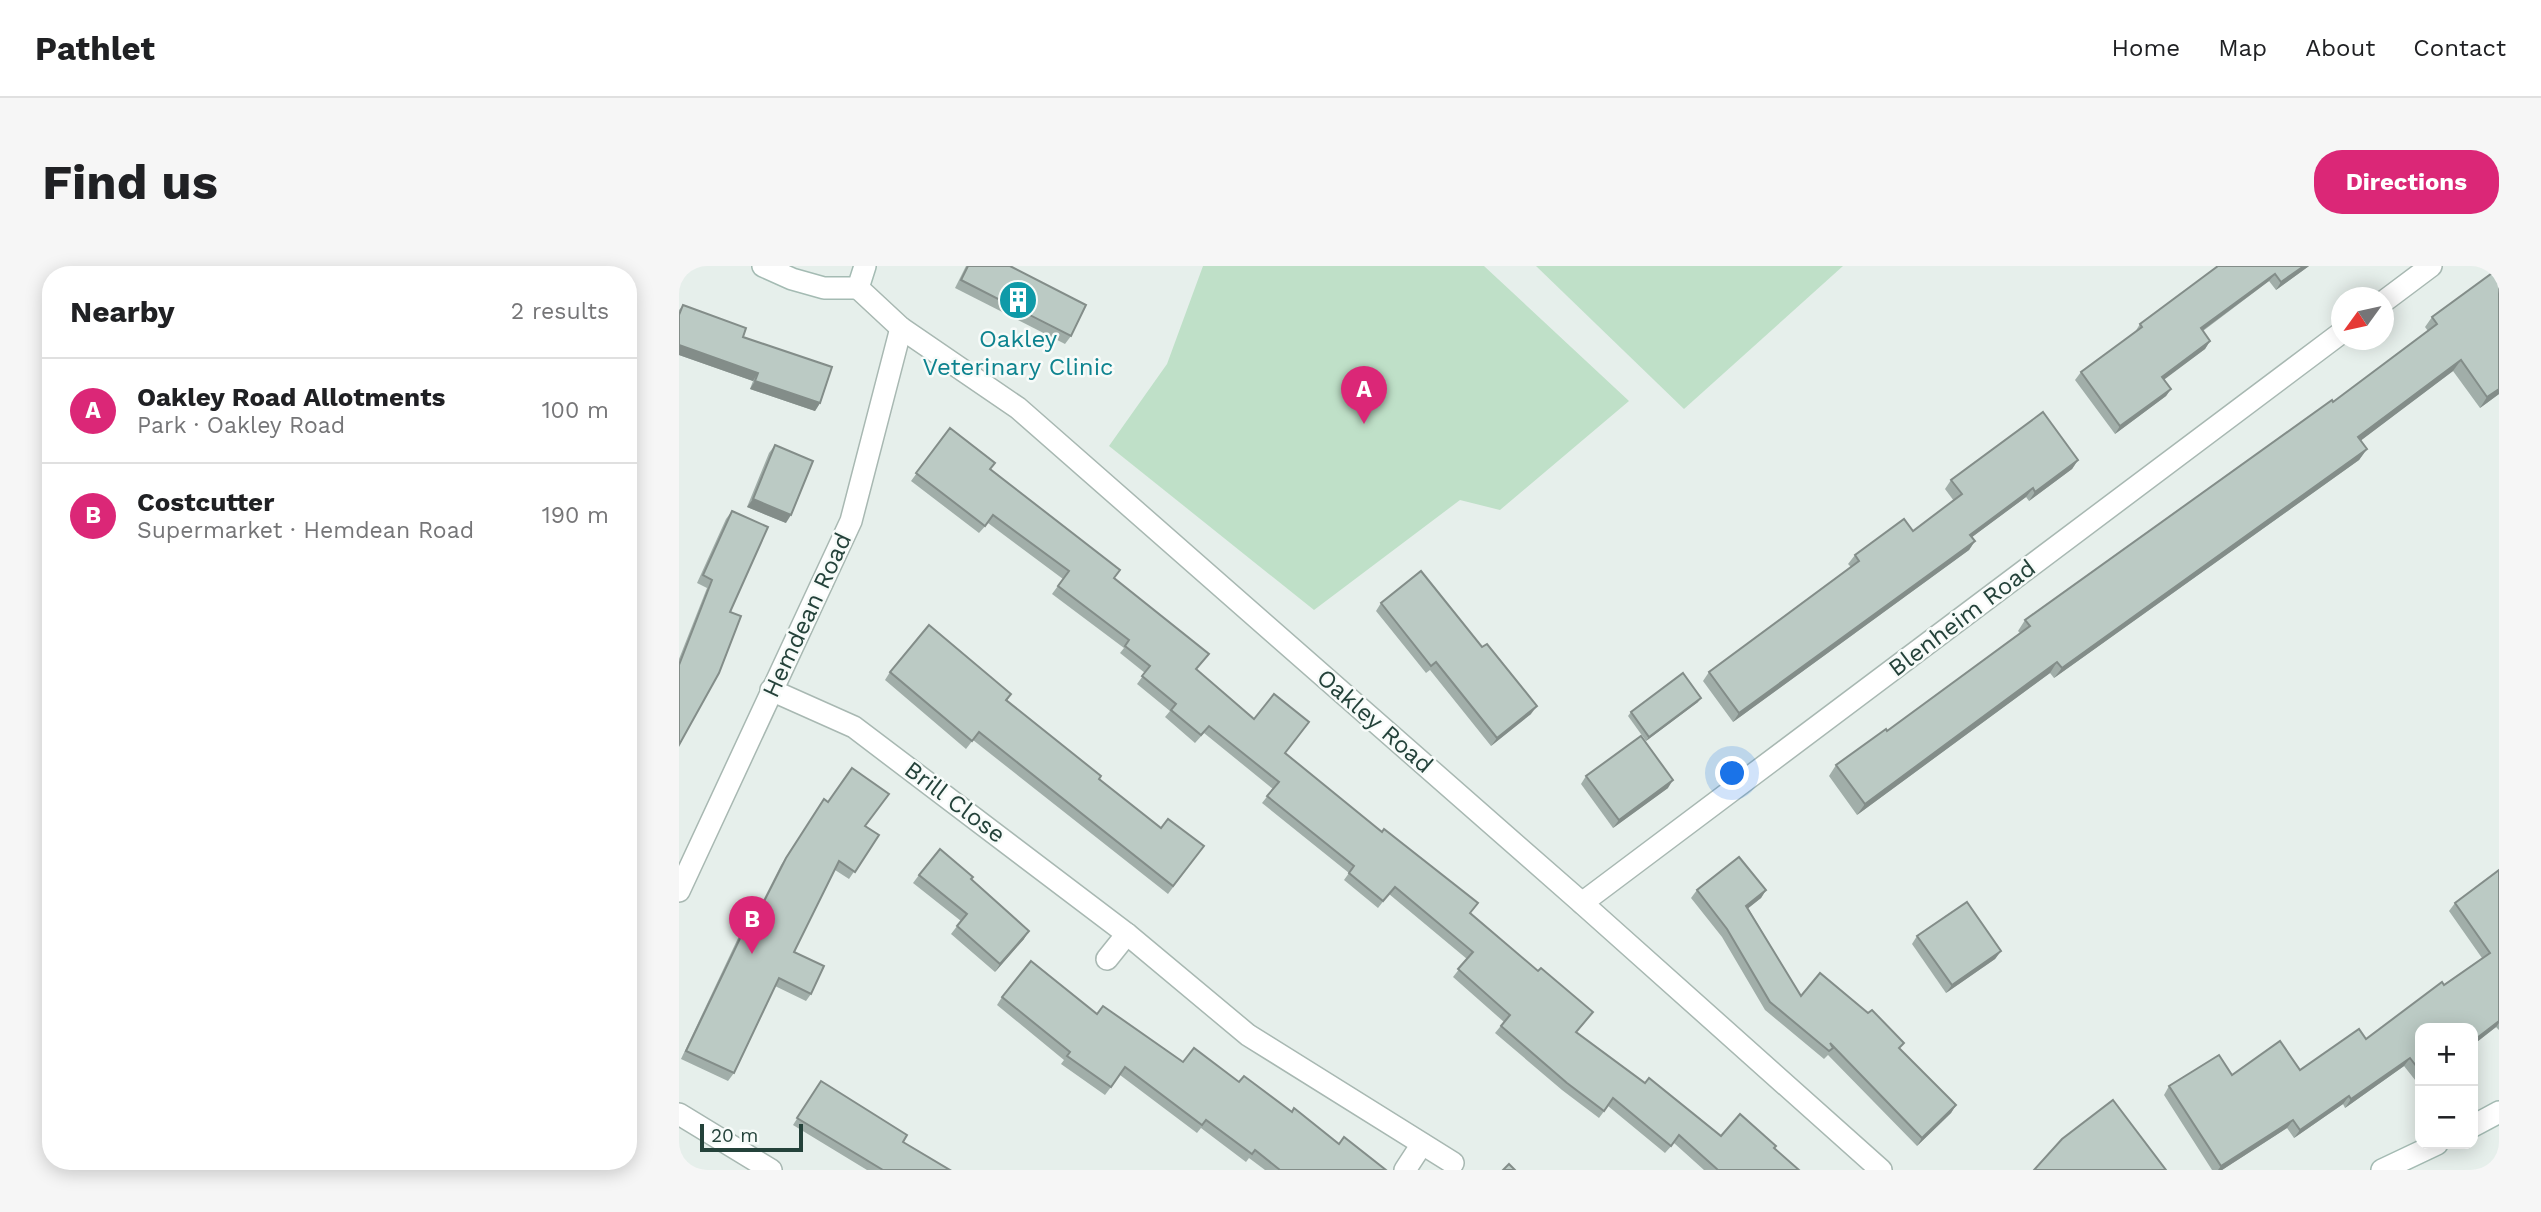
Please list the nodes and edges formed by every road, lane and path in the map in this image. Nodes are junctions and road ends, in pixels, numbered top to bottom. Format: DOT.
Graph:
graph roads {
  1 [pos="763,266"];
  2 [pos="865,266"];
  3 [pos="2431,266"];
  4 [pos="858,288"];
  5 [pos="2394,294"];
  6 [pos="901,328"];
  7 [pos="2331,341"];
  8 [pos="771,690"];
  9 [pos="679,891"];
  10 [pos="1582,903"];
  11 [pos="1127,934"];
  12 [pos="1107,959"];
  13 [pos="2499,1112"];
  14 [pos="679,1114"];
  15 [pos="2478,1123"];
  16 [pos="1422,1144"];
  17 [pos="2426,1149"];
  18 [pos="1453,1163"];
  19 [pos="771,1170"];
  20 [pos="1405,1170"];
  21 [pos="1881,1170"];
  22 [pos="2382,1170"];
  1 -- 4 [label="street"];
  2 -- 4 [label="street"];
  3 -- 5 [label="street"];
  4 -- 6 [label="street, Oakley Road"];
  6 -- 8 [label="street, Hemdean Road"];
  6 -- 10 [label="street, Oakley Road"];
  7 -- 10 [label="street, Blenheim Road"];
  8 -- 9 [label="street, Hemdean Road"];
  8 -- 11 [label="street, Brill Close"];
  10 -- 21 [label="street, Oakley Road"];
  11 -- 12 [label="street"];
  11 -- 16 [label="street, Brill Close"];
  13 -- 15 [label="street"];
  14 -- 19 [label="street"];
  16 -- 18 [label="street, Brill Close"];
  16 -- 20 [label="street"];
  17 -- 22 [label="street"];
}
